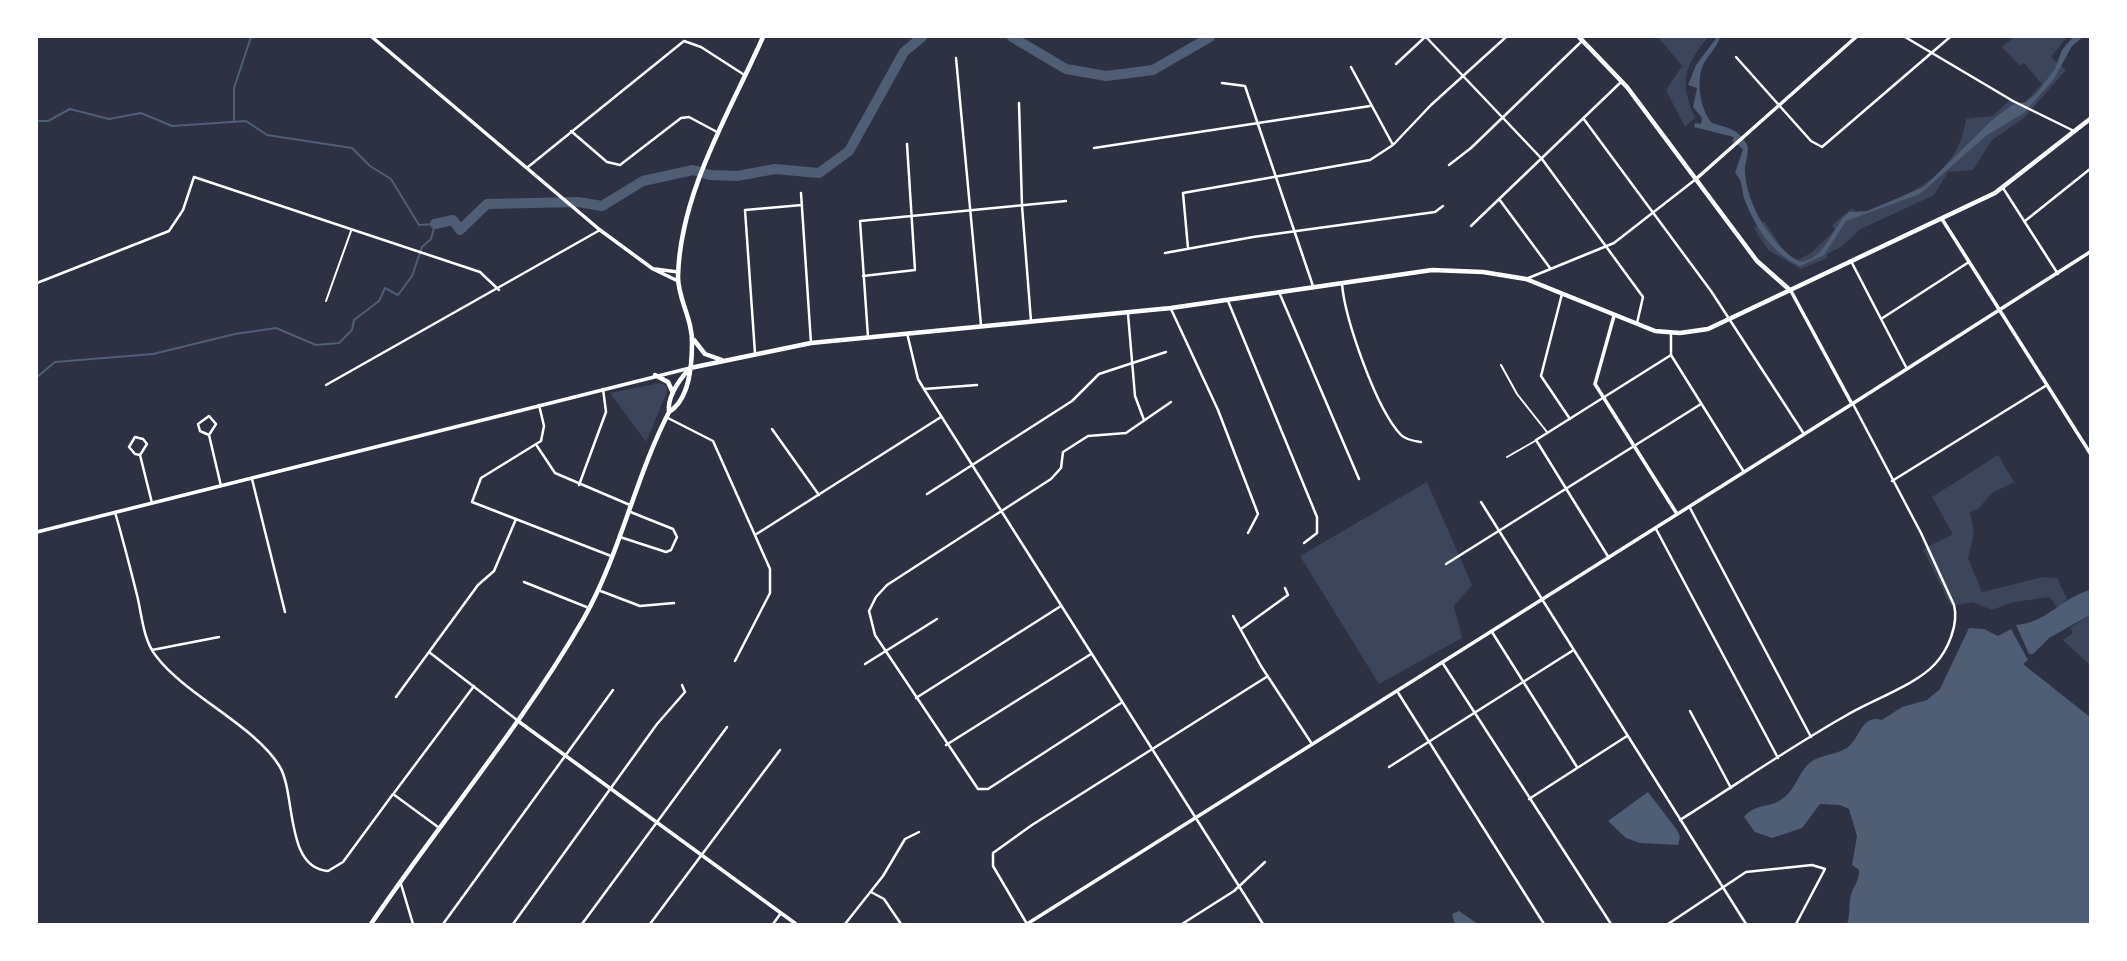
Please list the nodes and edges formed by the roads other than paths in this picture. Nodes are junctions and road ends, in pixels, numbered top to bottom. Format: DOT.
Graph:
graph roads {
  1 [pos="372,37"];
  2 [pos="763,37"];
  3 [pos="1425,37"];
  4 [pos="1506,37"];
  5 [pos="1856,37"];
  6 [pos="1905,37"];
  7 [pos="1950,37"];
  8 [pos="1581,39"];
  9 [pos="1931,54"];
  10 [pos="1736,57"];
  11 [pos="956,58"];
  12 [pos="1396,64"];
  13 [pos="1351,67"];
  14 [pos="746,76"];
  15 [pos="1464,77"];
  16 [pos="1622,81"];
  17 [pos="1222,83"];
  18 [pos="1019,103"];
  19 [pos="1370,106"];
  20 [pos="1780,106"];
  21 [pos="1504,117"];
  22 [pos="1583,118"];
  23 [pos="2090,119"];
  24 [pos="1258,124"];
  25 [pos="571,131"];
  26 [pos="2074,131"];
  27 [pos="719,134"];
  28 [pos="908,144"];
  29 [pos="1393,145"];
  30 [pos="1094,148"];
  31 [pos="1542,159"];
  32 [pos="1448,165"];
  33 [pos="527,168"];
  34 [pos="2090,169"];
  35 [pos="1276,177"];
  36 [pos="1696,180"];
  37 [pos="2003,188"];
  38 [pos="800,193"];
  39 [pos="1499,199"];
  40 [pos="1066,201"];
  41 [pos="802,205"];
  42 [pos="1022,206"];
  43 [pos="1443,206"];
  44 [pos="970,211"];
  45 [pos="1653,214"];
  46 [pos="914,215"];
  47 [pos="1942,219"];
  48 [pos="2025,221"];
  49 [pos="1471,226"];
  50 [pos="351,230"];
  51 [pos="600,230"];
  52 [pos="1294,231"];
  53 [pos="1609,246"];
  54 [pos="1188,248"];
  55 [pos="2090,252"];
  56 [pos="1165,253"];
  57 [pos="1969,262"];
  58 [pos="1853,263"];
  59 [pos="1550,268"];
  60 [pos="653,269"];
  61 [pos="678,272"];
  62 [pos="2058,274"];
  63 [pos="863,276"];
  64 [pos="1526,279"];
  65 [pos="678,281"];
  66 [pos="1342,281"];
  67 [pos="37,283"];
  68 [pos="1313,286"];
  69 [pos="499,290"];
  70 [pos="1278,291"];
  71 [pos="1791,291"];
  72 [pos="1562,293"];
  73 [pos="1227,300"];
  74 [pos="326,301"];
  75 [pos="1171,308"];
  76 [pos="1128,311"];
  77 [pos="2000,311"];
  78 [pos="1614,316"];
  79 [pos="1881,319"];
  80 [pos="1732,320"];
  81 [pos="1031,321"];
  82 [pos="981,325"];
  83 [pos="1636,325"];
  84 [pos="907,333"];
  85 [pos="1671,333"];
  86 [pos="868,337"];
  87 [pos="692,338"];
  88 [pos="811,343"];
  89 [pos="1166,352"];
  90 [pos="755,353"];
  91 [pos="1671,355"];
  92 [pos="723,360"];
  93 [pos="1132,363"];
  94 [pos="1501,365"];
  95 [pos="690,368"];
  96 [pos="1908,369"];
  97 [pos="655,375"];
  98 [pos="326,385"];
  99 [pos="977,385"];
  100 [pos="2047,385"];
  101 [pos="603,388"];
  102 [pos="924,389"];
  103 [pos="673,395"];
  104 [pos="1604,397"];
  105 [pos="1171,402"];
  106 [pos="1701,404"];
  107 [pos="1853,404"];
  108 [pos="539,405"];
  109 [pos="667,414"];
  110 [pos="941,417"];
  111 [pos="1570,419"];
  112 [pos="1144,420"];
  113 [pos="772,429"];
  114 [pos="1548,433"];
  115 [pos="1804,434"];
  116 [pos="209,435"];
  117 [pos="1536,440"];
  118 [pos="1421,442"];
  119 [pos="537,446"];
  120 [pos="1634,446"];
  121 [pos="2090,453"];
  122 [pos="141,455"];
  123 [pos="1507,457"];
  124 [pos="971,463"];
  125 [pos="1744,472"];
  126 [pos="251,478"];
  127 [pos="1359,479"];
  128 [pos="1892,481"];
  129 [pos="579,485"];
  130 [pos="221,486"];
  131 [pos="1566,489"];
  132 [pos="927,494"];
  133 [pos="819,495"];
  134 [pos="1480,502"];
  135 [pos="152,503"];
  136 [pos="1689,507"];
  137 [pos="629,508"];
  138 [pos="1001,511"];
  139 [pos="115,512"];
  140 [pos="1677,514"];
  141 [pos="516,519"];
  142 [pos="1655,528"];
  143 [pos="1499,531"];
  144 [pos="37,532"];
  145 [pos="1248,533"];
  146 [pos="755,536"];
  147 [pos="619,537"];
  148 [pos="1304,543"];
  149 [pos="611,556"];
  150 [pos="1609,558"];
  151 [pos="1446,564"];
  152 [pos="524,582"];
  153 [pos="1285,588"];
  154 [pos="598,590"];
  155 [pos="1542,600"];
  156 [pos="674,603"];
  157 [pos="1061,606"];
  158 [pos="589,608"];
  159 [pos="285,612"];
  160 [pos="1233,616"];
  161 [pos="937,620"];
  162 [pos="1241,629"];
  163 [pos="1492,632"];
  164 [pos="219,637"];
  165 [pos="152,650"];
  166 [pos="1572,651"];
  167 [pos="429,652"];
  168 [pos="886,652"];
  169 [pos="1091,654"];
  170 [pos="735,661"];
  171 [pos="1442,662"];
  172 [pos="865,664"];
  173 [pos="1268,677"];
  174 [pos="1522,681"];
  175 [pos="682,685"];
  176 [pos="474,686"];
  177 [pos="613,690"];
  178 [pos="1397,691"];
  179 [pos="396,697"];
  180 [pos="916,698"];
  181 [pos="1121,703"];
  182 [pos="1690,711"];
  183 [pos="1474,713"];
  184 [pos="517,720"];
  185 [pos="727,727"];
  186 [pos="1627,736"];
  187 [pos="1811,737"];
  188 [pos="1427,743"];
  189 [pos="1312,744"];
  190 [pos="946,745"];
  191 [pos="1152,749"];
  192 [pos="780,750"];
  193 [pos="567,755"];
  194 [pos="1779,758"];
  195 [pos="1389,767"];
  196 [pos="1577,767"];
  197 [pos="1731,788"];
  198 [pos="612,789"];
  199 [pos="393,794"];
  200 [pos="1529,799"];
  201 [pos="1196,818"];
  202 [pos="1680,820"];
  203 [pos="657,822"];
  204 [pos="439,828"];
  205 [pos="919,832"];
  206 [pos="702,855"];
  207 [pos="1265,862"];
  208 [pos="400,884"];
  209 [pos="1238,885"];
  210 [pos="1722,886"];
  211 [pos="871,892"];
  212 [pos="781,913"];
  213 [pos="1675,922"];
  214 [pos="371,924"];
  215 [pos="413,924"];
  216 [pos="443,924"];
  217 [pos="513,924"];
  218 [pos="582,924"];
  219 [pos="650,924"];
  220 [pos="773,924"];
  221 [pos="796,924"];
  222 [pos="845,924"];
  223 [pos="901,924"];
  224 [pos="1027,924"];
  225 [pos="1182,924"];
  226 [pos="1263,924"];
  227 [pos="1544,924"];
  228 [pos="1611,924"];
  229 [pos="1668,924"];
  230 [pos="1746,924"];
  231 [pos="1796,924"];
  1 -- 33 [label="main road"];
  2 -- 14 [label="main road"];
  3 -- 12 [label="street"];
  3 -- 15 [label="street"];
  4 -- 15 [label="street"];
  5 -- 20 [label="main road"];
  6 -- 9 [label="street"];
  7 -- 9 [label="street"];
  8 -- 16 [label="main road"];
  8 -- 21 [label="street"];
  9 -- 20 [label="street"];
  9 -- 26 [label="street"];
  10 -- 20 [label="street"];
  11 -- 44 [label="street"];
  13 -- 19 [label="street"];
  14 -- 25 [label="street"];
  14 -- 27 [label="main road"];
  15 -- 21 [label="street"];
  15 -- 29 [label="street"];
  16 -- 22 [label="street"];
  16 -- 36 [label="main road"];
  17 -- 24 [label="street"];
  18 -- 42 [label="street"];
  19 -- 24 [label="street"];
  19 -- 29 [label="street"];
  20 -- 36 [label="main road"];
  21 -- 31 [label="street"];
  21 -- 32 [label="street"];
  22 -- 31 [label="street"];
  22 -- 45 [label="street"];
  23 -- 26 [label="main road"];
  24 -- 30 [label="street"];
  24 -- 35 [label="street"];
  25 -- 27 [label="street"];
  25 -- 33 [label="street"];
  26 -- 37 [label="main road"];
  27 -- 61 [label="main road"];
  28 -- 46 [label="street"];
  29 -- 35 [label="street"];
  31 -- 39 [label="street"];
  31 -- 53 [label="street"];
  33 -- 51 [label="main road"];
  34 -- 48 [label="street"];
  35 -- 52 [label="street"];
  35 -- 54 [label="street"];
  36 -- 45 [label="street"];
  36 -- 71 [label="main road"];
  37 -- 47 [label="main road"];
  37 -- 48 [label="street"];
  38 -- 41 [label="street"];
  39 -- 49 [label="street"];
  39 -- 59 [label="street"];
  40 -- 42 [label="street"];
  41 -- 88 [label="street"];
  41 -- 90 [label="street"];
  42 -- 44 [label="street"];
  42 -- 81 [label="street"];
  43 -- 52 [label="street"];
  44 -- 46 [label="street"];
  44 -- 82 [label="street"];
  45 -- 53 [label="street"];
  45 -- 80 [label="street"];
  46 -- 63 [label="street"];
  46 -- 63 [label="street"];
  47 -- 57 [label="main road"];
  47 -- 58 [label="main road"];
  48 -- 62 [label="street"];
  50 -- 67 [label="street"];
  50 -- 69 [label="street"];
  50 -- 74 [label="lane"];
  51 -- 60 [label="main road"];
  51 -- 69 [label="street"];
  52 -- 54 [label="street"];
  52 -- 68 [label="street"];
  53 -- 59 [label="street"];
  53 -- 83 [label="street"];
  54 -- 56 [label="street"];
  55 -- 62 [label="main road"];
  57 -- 77 [label="main road"];
  57 -- 79 [label="street"];
  58 -- 71 [label="main road"];
  58 -- 79 [label="street"];
  59 -- 64 [label="street"];
  60 -- 61 [label="main road"];
  60 -- 65 [label="main road"];
  61 -- 65 [label="main road"];
  62 -- 77 [label="main road"];
  63 -- 86 [label="street"];
  64 -- 66 [label="main road"];
  64 -- 72 [label="main road"];
  65 -- 87 [label="main road"];
  66 -- 68 [label="main road"];
  66 -- 118 [label="street"];
  68 -- 70 [label="main road"];
  69 -- 98 [label="street"];
  70 -- 73 [label="main road"];
  70 -- 127 [label="street"];
  71 -- 80 [label="main road"];
  71 -- 107 [label="main road"];
  72 -- 78 [label="main road"];
  72 -- 111 [label="street"];
  73 -- 75 [label="main road"];
  73 -- 148 [label="street"];
  75 -- 76 [label="main road"];
  75 -- 145 [label="street"];
  76 -- 81 [label="main road"];
  76 -- 93 [label="street"];
  77 -- 96 [label="main road"];
  77 -- 100 [label="main road"];
  78 -- 83 [label="main road"];
  78 -- 104 [label="main road"];
  79 -- 96 [label="street"];
  80 -- 85 [label="main road"];
  80 -- 115 [label="street"];
  81 -- 82 [label="main road"];
  82 -- 84 [label="main road"];
  83 -- 85 [label="main road"];
  84 -- 86 [label="main road"];
  84 -- 102 [label="street"];
  85 -- 91 [label="street"];
  86 -- 88 [label="main road"];
  87 -- 92 [label="main road"];
  87 -- 95 [label="main road"];
  88 -- 90 [label="main road"];
  89 -- 93 [label="street"];
  90 -- 92 [label="main road"];
  91 -- 104 [label="street"];
  91 -- 106 [label="street"];
  92 -- 95 [label="main road"];
  93 -- 112 [label="street"];
  93 -- 124 [label="street"];
  94 -- 114 [label="lane"];
  95 -- 97 [label="main road"];
  95 -- 103 [label="main road"];
  95 -- 109 [label="main road"];
  96 -- 107 [label="main road"];
  97 -- 101 [label="main road"];
  97 -- 103 [label="main road"];
  99 -- 102 [label="street"];
  100 -- 121 [label="main road"];
  100 -- 128 [label="street"];
  101 -- 108 [label="main road"];
  101 -- 129 [label="street"];
  102 -- 110 [label="street"];
  103 -- 109 [label="main road"];
  104 -- 111 [label="street"];
  104 -- 120 [label="main road"];
  105 -- 112 [label="street"];
  106 -- 120 [label="street"];
  106 -- 125 [label="street"];
  107 -- 115 [label="main road"];
  107 -- 128 [label="street"];
  108 -- 119 [label="street"];
  108 -- 126 [label="main road"];
  109 -- 137 [label="main road"];
  109 -- 146 [label="street"];
  110 -- 124 [label="street"];
  110 -- 133 [label="street"];
  111 -- 114 [label="street"];
  112 -- 138 [label="street"];
  113 -- 133 [label="street"];
  114 -- 117 [label="street"];
  115 -- 125 [label="main road"];
  116 -- 116 [label="street"];
  116 -- 130 [label="street"];
  117 -- 123 [label="lane"];
  117 -- 131 [label="street"];
  119 -- 129 [label="street"];
  119 -- 141 [label="street"];
  120 -- 131 [label="street"];
  120 -- 140 [label="main road"];
  122 -- 122 [label="street"];
  122 -- 135 [label="street"];
  124 -- 132 [label="street"];
  124 -- 138 [label="street"];
  125 -- 136 [label="main road"];
  126 -- 130 [label="main road"];
  126 -- 159 [label="street"];
  128 -- 187 [label="street"];
  129 -- 137 [label="street"];
  130 -- 135 [label="main road"];
  131 -- 143 [label="street"];
  131 -- 150 [label="street"];
  133 -- 146 [label="street"];
  134 -- 143 [label="street"];
  135 -- 139 [label="main road"];
  136 -- 140 [label="main road"];
  136 -- 187 [label="street"];
  137 -- 147 [label="main road"];
  137 -- 147 [label="street"];
  138 -- 157 [label="street"];
  138 -- 168 [label="street"];
  139 -- 144 [label="main road"];
  139 -- 165 [label="street"];
  140 -- 142 [label="main road"];
  141 -- 149 [label="street"];
  141 -- 167 [label="street"];
  142 -- 150 [label="main road"];
  142 -- 194 [label="street"];
  143 -- 151 [label="street"];
  143 -- 155 [label="street"];
  146 -- 170 [label="street"];
  147 -- 149 [label="main road"];
  149 -- 154 [label="main road"];
  150 -- 155 [label="main road"];
  152 -- 158 [label="street"];
  153 -- 162 [label="street"];
  154 -- 156 [label="street"];
  154 -- 158 [label="main road"];
  155 -- 163 [label="main road"];
  155 -- 166 [label="street"];
  157 -- 169 [label="street"];
  157 -- 180 [label="street"];
  158 -- 184 [label="main road"];
  160 -- 162 [label="street"];
  161 -- 168 [label="street"];
  162 -- 173 [label="street"];
  163 -- 171 [label="main road"];
  163 -- 174 [label="street"];
  164 -- 165 [label="street"];
  165 -- 199 [label="street"];
  166 -- 174 [label="street"];
  166 -- 186 [label="street"];
  167 -- 176 [label="street"];
  167 -- 179 [label="street"];
  168 -- 172 [label="street"];
  168 -- 180 [label="street"];
  169 -- 181 [label="street"];
  169 -- 190 [label="street"];
  171 -- 178 [label="main road"];
  171 -- 183 [label="street"];
  173 -- 189 [label="street"];
  173 -- 191 [label="street"];
  174 -- 183 [label="street"];
  174 -- 196 [label="street"];
  175 -- 198 [label="street"];
  176 -- 184 [label="street"];
  176 -- 199 [label="street"];
  177 -- 193 [label="street"];
  178 -- 188 [label="street"];
  178 -- 189 [label="main road"];
  180 -- 190 [label="street"];
  181 -- 190 [label="street"];
  181 -- 191 [label="street"];
  182 -- 197 [label="street"];
  183 -- 188 [label="street"];
  183 -- 200 [label="street"];
  184 -- 193 [label="main road"];
  184 -- 204 [label="main road"];
  185 -- 203 [label="street"];
  186 -- 196 [label="street"];
  186 -- 202 [label="street"];
  187 -- 194 [label="street"];
  188 -- 195 [label="street"];
  188 -- 227 [label="street"];
  189 -- 201 [label="main road"];
  191 -- 201 [label="street"];
  191 -- 224 [label="street"];
  192 -- 206 [label="street"];
  193 -- 198 [label="main road"];
  193 -- 216 [label="street"];
  194 -- 197 [label="street"];
  196 -- 200 [label="street"];
  197 -- 202 [label="street"];
  198 -- 203 [label="main road"];
  198 -- 217 [label="street"];
  199 -- 204 [label="street"];
  200 -- 228 [label="street"];
  201 -- 209 [label="street"];
  201 -- 224 [label="main road"];
  202 -- 210 [label="street"];
  203 -- 206 [label="main road"];
  203 -- 218 [label="street"];
  204 -- 208 [label="main road"];
  205 -- 211 [label="street"];
  206 -- 212 [label="main road"];
  206 -- 219 [label="street"];
  207 -- 209 [label="street"];
  208 -- 214 [label="main road"];
  208 -- 215 [label="street"];
  209 -- 225 [label="street"];
  209 -- 226 [label="street"];
  210 -- 213 [label="street"];
  210 -- 230 [label="street"];
  210 -- 231 [label="street"];
  211 -- 222 [label="street"];
  211 -- 223 [label="street"];
  212 -- 220 [label="street"];
  212 -- 221 [label="main road"];
  213 -- 229 [label="street"];
}
